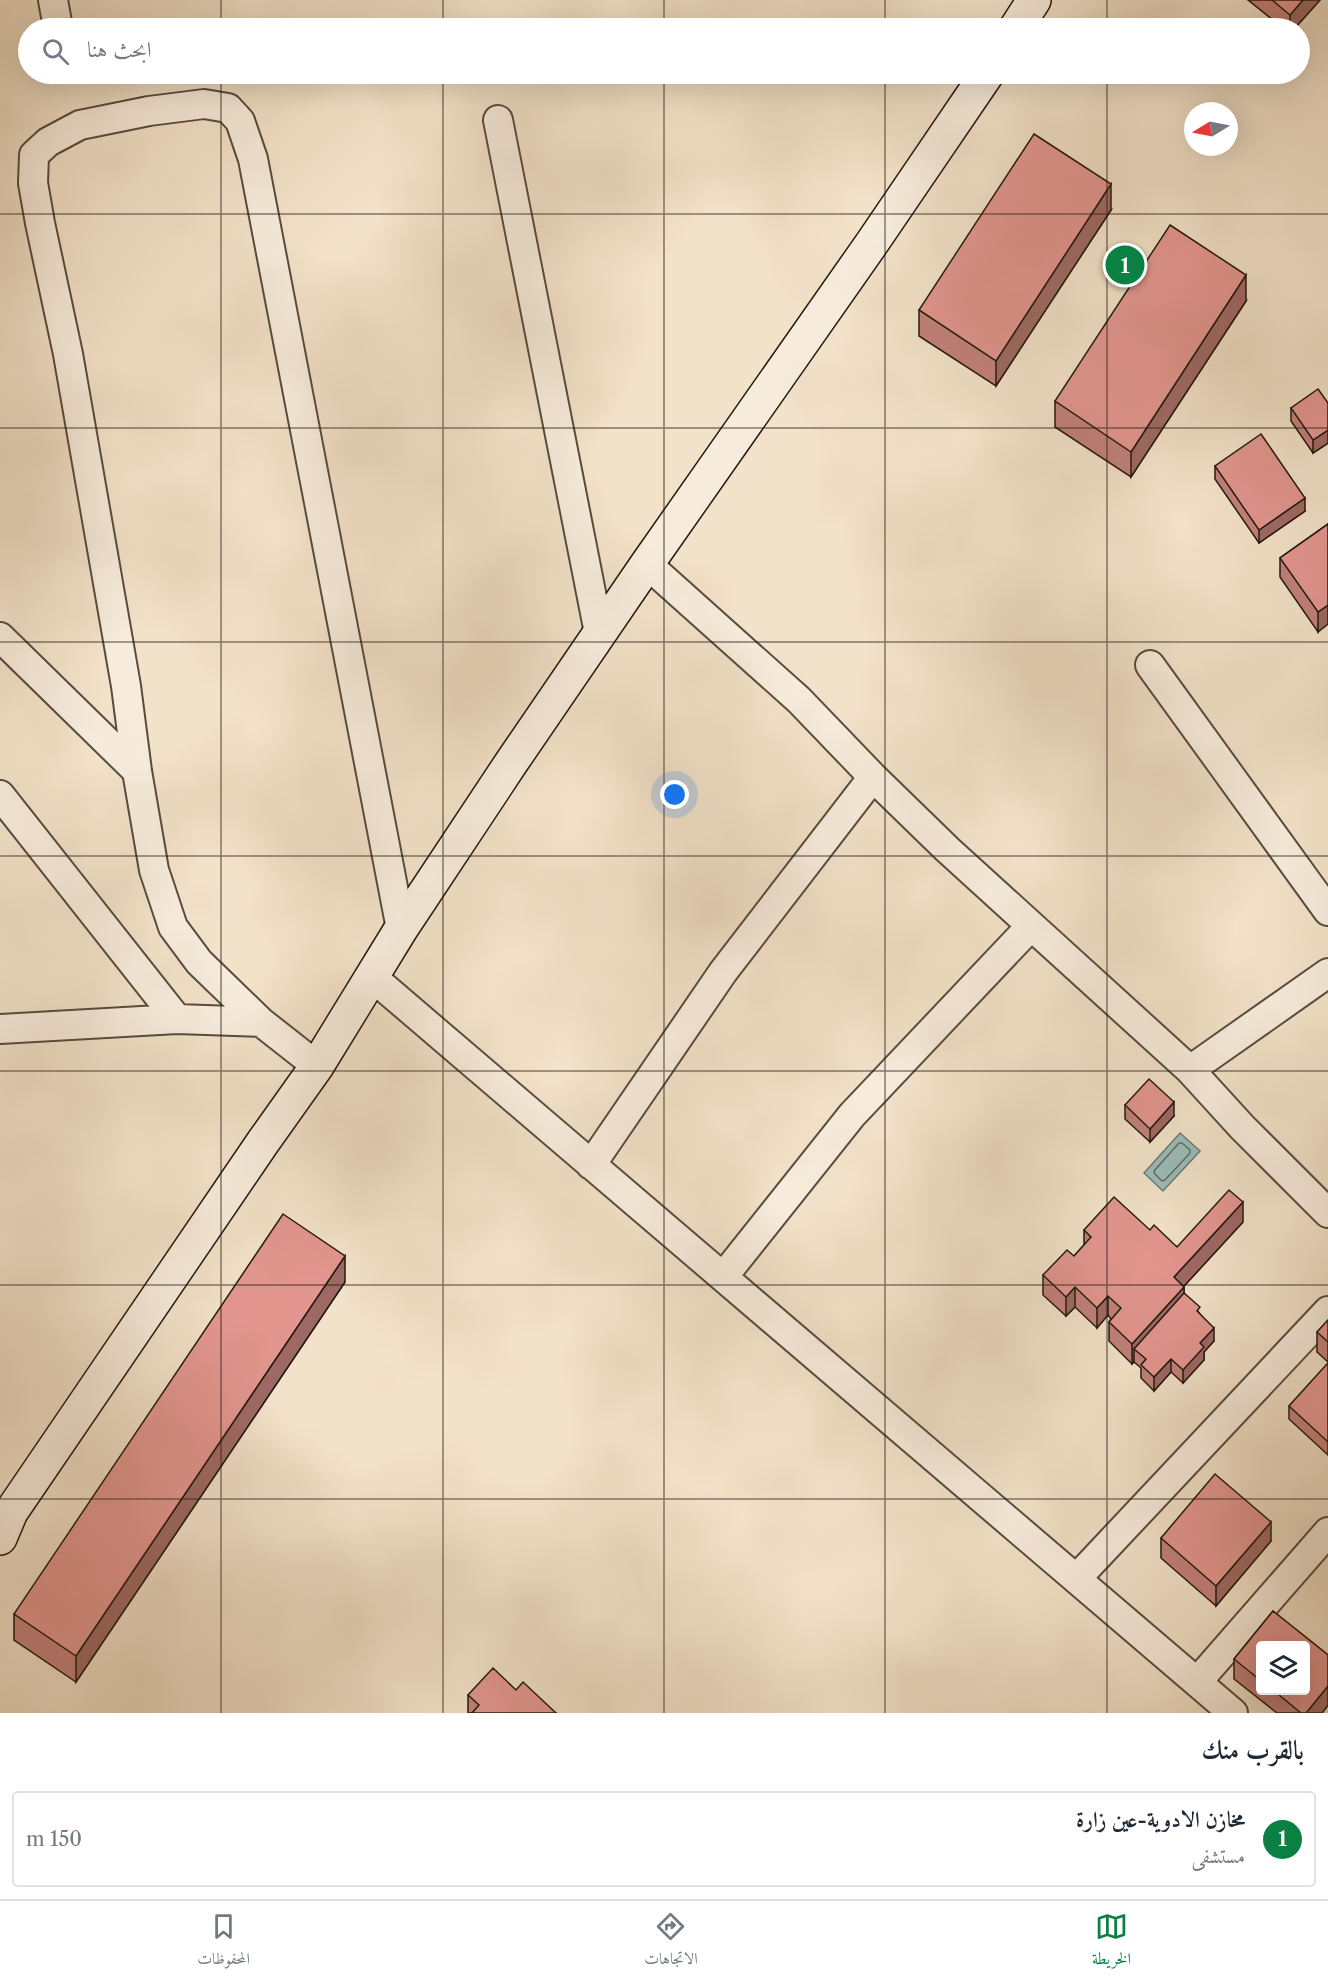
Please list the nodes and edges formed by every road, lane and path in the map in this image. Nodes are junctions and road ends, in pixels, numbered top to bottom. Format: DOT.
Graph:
graph roads {
  1 [pos="53,0"];
  2 [pos="1034,0"];
  3 [pos="56,18"];
  4 [pos="1022,18"];
  5 [pos="980,84"];
  6 [pos="498,120"];
  7 [pos="647,564"];
  8 [pos="599,633"];
  9 [pos="0,637"];
  10 [pos="1150,665"];
  11 [pos="137,771"];
  12 [pos="873,777"];
  13 [pos="0,795"];
  14 [pos="1328,911"];
  15 [pos="1031,926"];
  16 [pos="401,929"];
  17 [pos="1328,973"];
  18 [pos="372,978"];
  19 [pos="177,1019"];
  20 [pos="261,1022"];
  21 [pos="0,1029"];
  22 [pos="317,1066"];
  23 [pos="1190,1070"];
  24 [pos="591,1165"];
  25 [pos="1328,1214"];
  26 [pos="723,1277"];
  27 [pos="1328,1311"];
  28 [pos="4,1524"];
  29 [pos="1328,1532"];
  30 [pos="1077,1578"];
  31 [pos="1197,1682"];
  32 [pos="1233,1713"];
  1 -- 3 [label="street"];
  2 -- 4 [label="main road"];
  5 -- 7 [label="main road"];
  6 -- 8 [label="street"];
  7 -- 8 [label="main road"];
  7 -- 12 [label="street"];
  8 -- 16 [label="main road"];
  9 -- 11 [label="street"];
  10 -- 14 [label="street"];
  11 -- 16 [label="street"];
  11 -- 20 [label="street"];
  12 -- 15 [label="street"];
  12 -- 24 [label="street"];
  13 -- 19 [label="street"];
  15 -- 23 [label="street"];
  15 -- 26 [label="street"];
  16 -- 18 [label="main road"];
  17 -- 23 [label="street"];
  18 -- 22 [label="main road"];
  18 -- 24 [label="street"];
  19 -- 20 [label="street"];
  19 -- 21 [label="street"];
  20 -- 22 [label="street"];
  22 -- 28 [label="main road"];
  23 -- 25 [label="street"];
  24 -- 26 [label="street"];
  26 -- 30 [label="street"];
  27 -- 30 [label="street"];
  29 -- 31 [label="street"];
  30 -- 31 [label="street"];
  31 -- 32 [label="street"];
}
